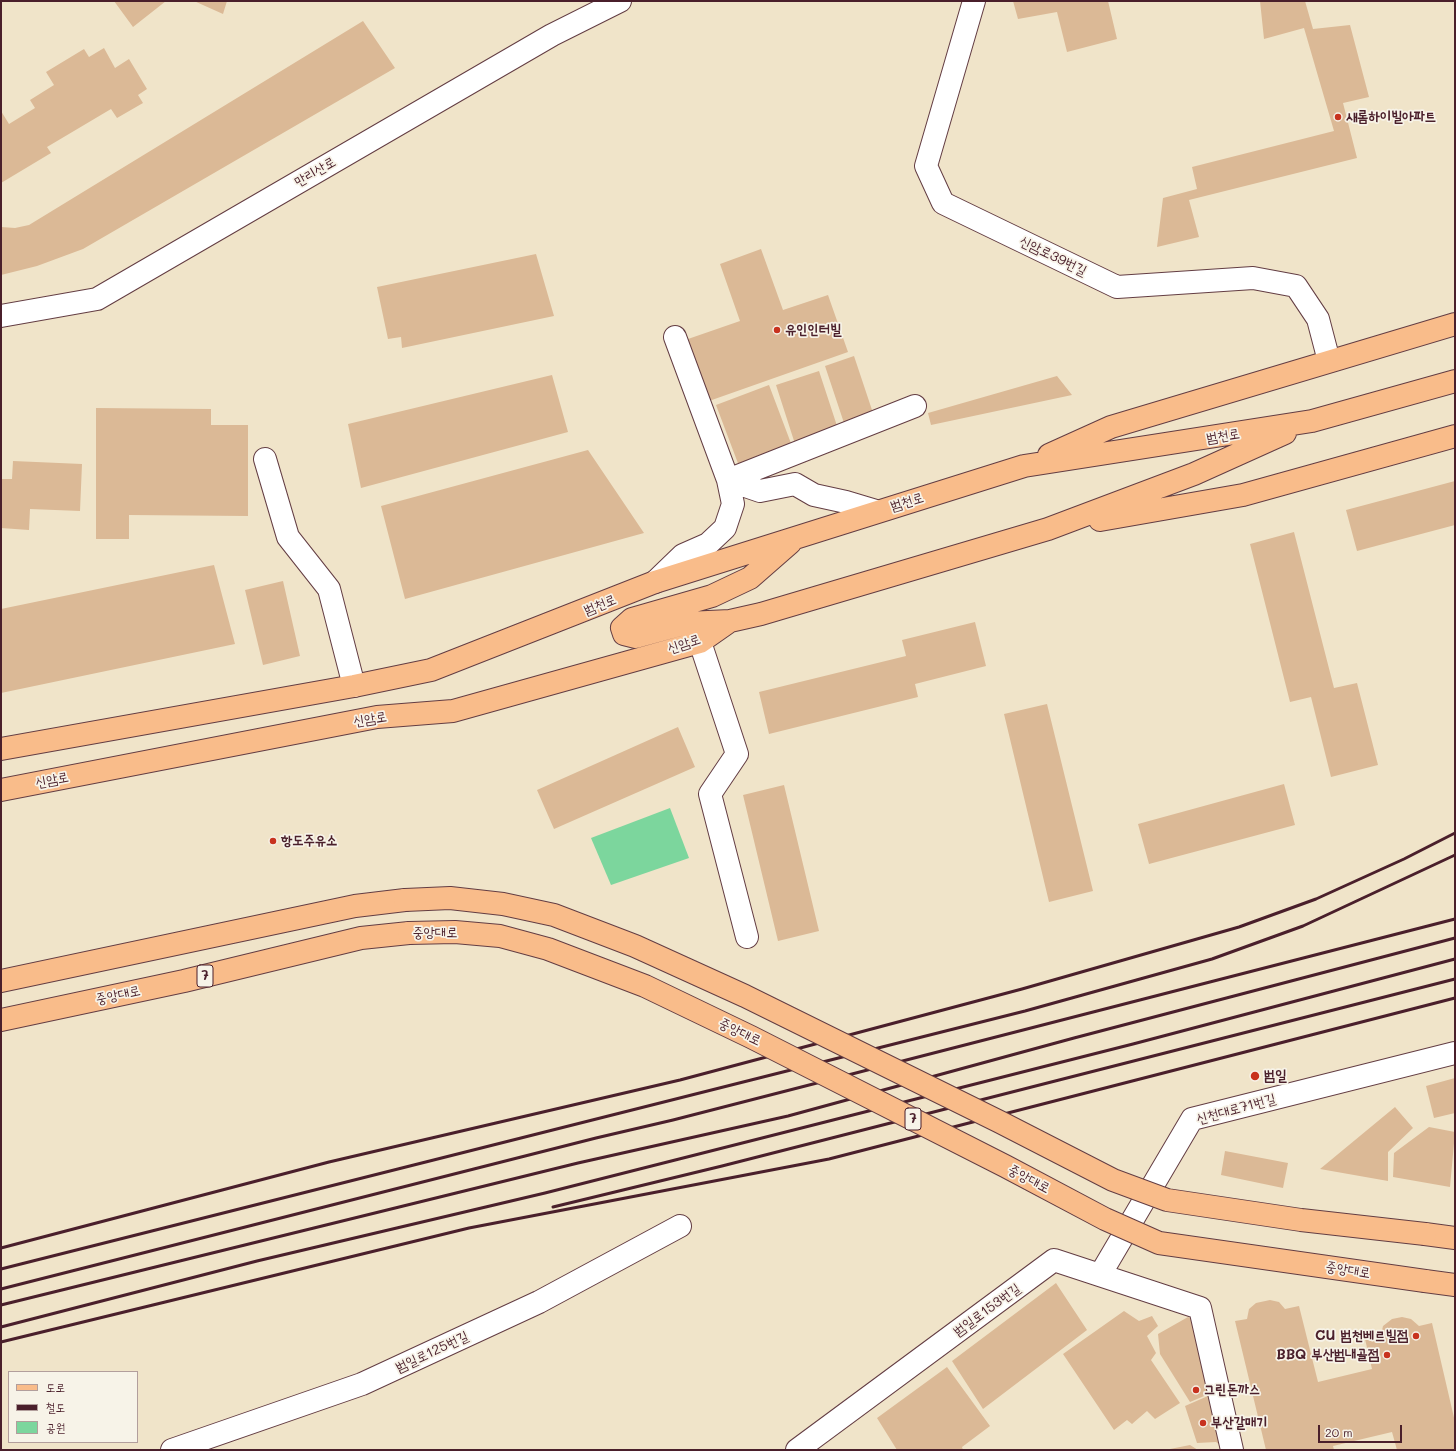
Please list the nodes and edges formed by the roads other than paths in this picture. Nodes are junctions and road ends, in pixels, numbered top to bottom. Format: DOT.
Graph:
graph roads {
  1 [pos="620,1"];
  2 [pos="974,1"];
  3 [pos="1,316"];
  4 [pos="1455,324"];
  5 [pos="674,337"];
  6 [pos="1329,361"];
  7 [pos="1455,381"];
  8 [pos="915,406"];
  9 [pos="1312,421"];
  10 [pos="1455,436"];
  11 [pos="265,459"];
  12 [pos="1024,466"];
  13 [pos="728,480"];
  14 [pos="876,511"];
  15 [pos="1048,529"];
  16 [pos="796,537"];
  17 [pos="655,582"];
  18 [pos="730,621"];
  19 [pos="700,642"];
  20 [pos="354,686"];
  21 [pos="1,749"];
  22 [pos="1,790"];
  23 [pos="747,937"];
  24 [pos="1,972"];
  25 [pos="35,975"];
  26 [pos="1,981"];
  27 [pos="1,1020"];
  28 [pos="1455,1053"];
  29 [pos="680,1226"];
  30 [pos="1455,1238"];
  31 [pos="1100,1275"];
  32 [pos="1455,1285"];
  33 [pos="216,1443"];
  34 [pos="172,1450"];
  35 [pos="797,1450"];
  36 [pos="1232,1450"];
  1 -- 3 [label="street, 만리산로"];
  2 -- 6 [label="street, 신암로39번길"];
  4 -- 6 [label="main road"];
  5 -- 13 [label="street"];
  6 -- 12 [label="main road"];
  7 -- 9 [label="main road, 범천로"];
  8 -- 13 [label="street"];
  9 -- 12 [label="main road, 범천로"];
  9 -- 15 [label="main road, 범천로"];
  10 -- 15 [label="main road"];
  11 -- 20 [label="street"];
  12 -- 14 [label="main road, 범천로"];
  13 -- 14 [label="street"];
  13 -- 17 [label="street"];
  14 -- 16 [label="main road, 범천로"];
  15 -- 18 [label="main road, 범천로"];
  16 -- 17 [label="main road, 범천로"];
  16 -- 18 [label="main road"];
  17 -- 20 [label="main road, 범천로"];
  18 -- 19 [label="main road, 신암로"];
  19 -- 22 [label="main road, 신암로"];
  19 -- 23 [label="street"];
  20 -- 21 [label="main road"];
  24 -- 25 [label="main road"];
  25 -- 26 [label="main road"];
  25 -- 30 [label="main road, bridge"];
  27 -- 32 [label="main road, 중앙대로 / 7, bridge"];
  28 -- 31 [label="street, 신천대로71번길"];
  29 -- 33 [label="street, 범일로125번길"];
  31 -- 35 [label="street, 범일로153번길"];
  31 -- 36 [label="street, 범일로153번길"];
  33 -- 34 [label="street, 범일로125번길"];
}
